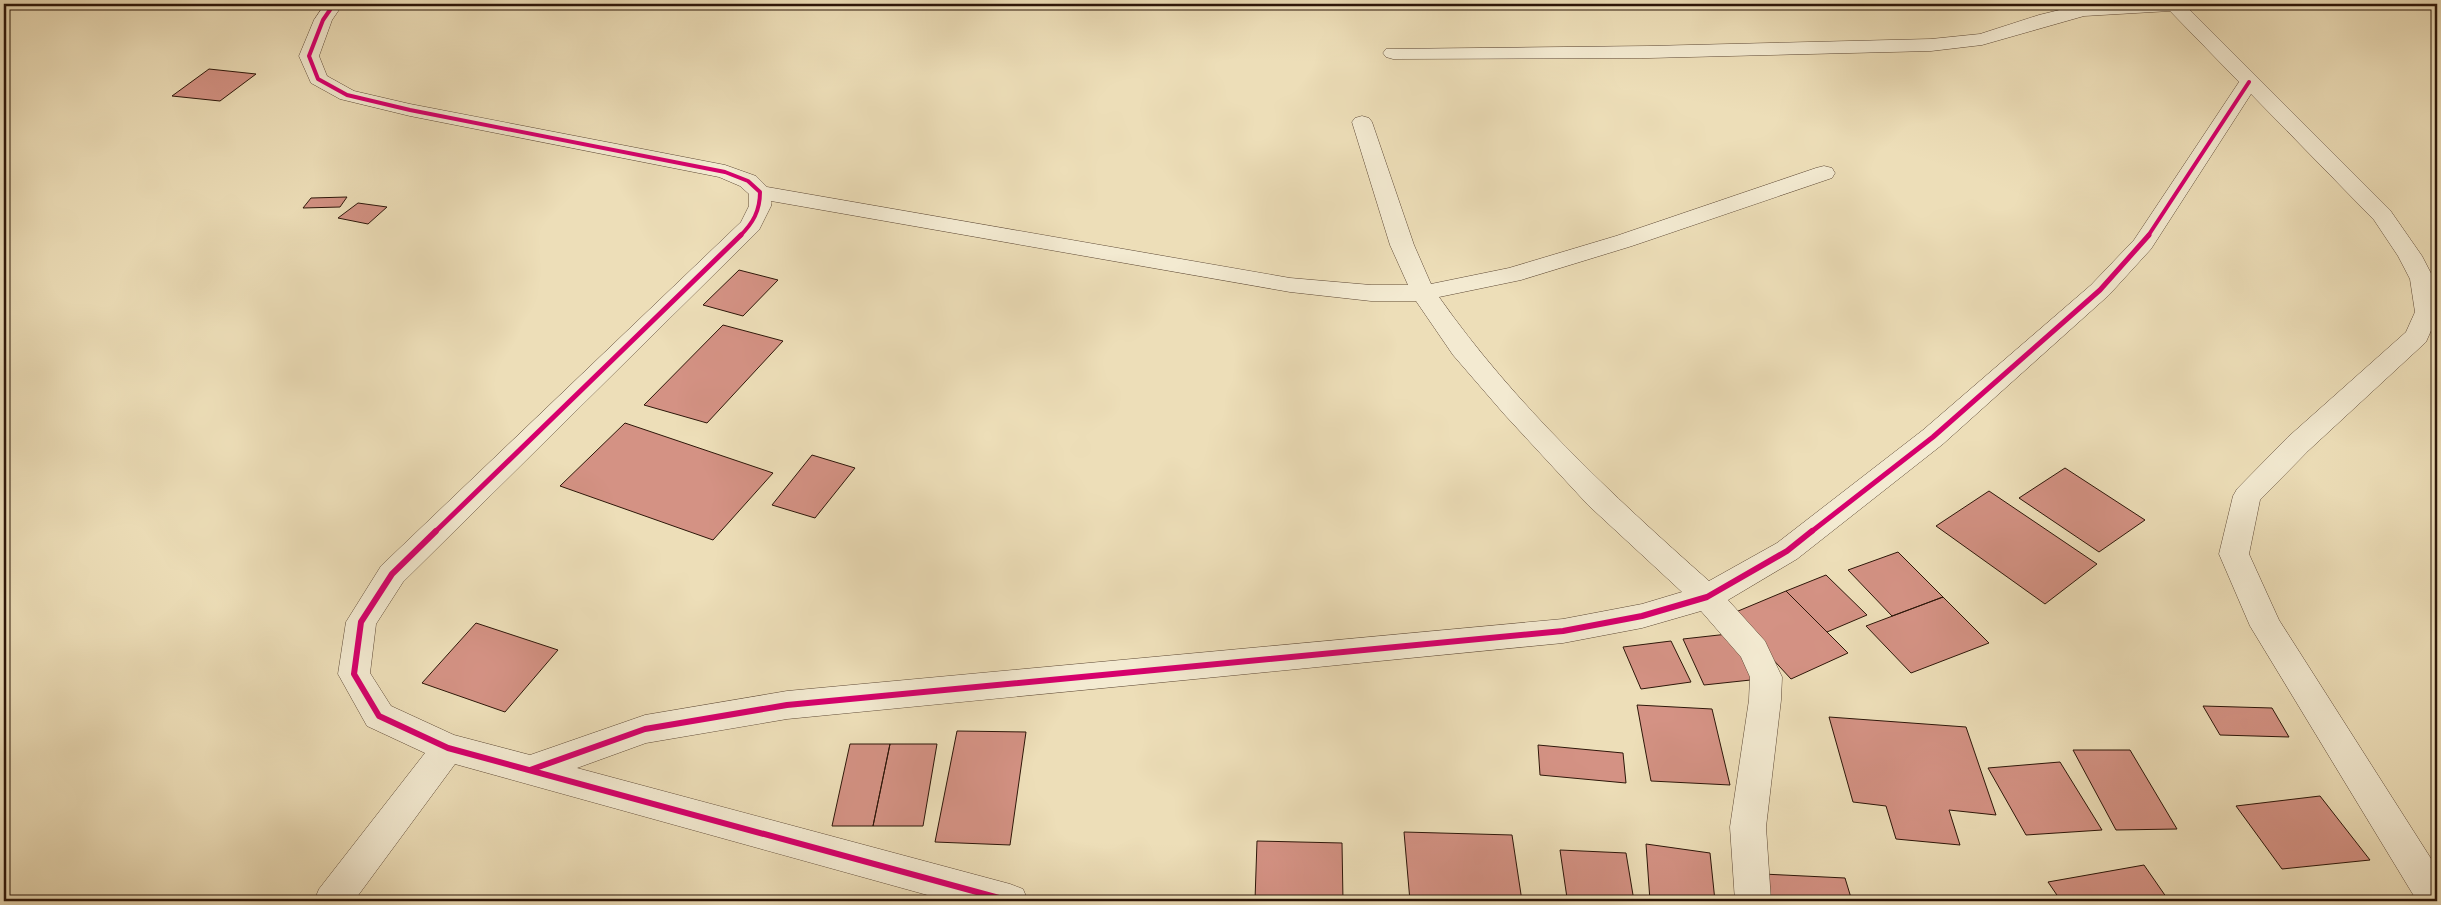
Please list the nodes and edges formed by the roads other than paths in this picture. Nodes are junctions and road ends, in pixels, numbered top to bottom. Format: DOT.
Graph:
graph roads {
  1 [pos="334,4"];
  2 [pos="2025,4"];
  3 [pos="2174,4"];
  4 [pos="2046,19"];
  5 [pos="1393,52"];
  6 [pos="2249,82"];
  7 [pos="1362,122"];
  8 [pos="1824,173"];
  9 [pos="760,192"];
  10 [pos="2430,278"];
  11 [pos="1423,293"];
  12 [pos="1707,597"];
  13 [pos="448,748"];
  14 [pos="530,770"];
  15 [pos="2434,899"];
  16 [pos="332,901"];
  17 [pos="1010,901"];
  18 [pos="1753,901"];
  1 -- 9 [label="street"];
  2 -- 4 [label="street"];
  3 -- 4 [label="street"];
  3 -- 6 [label="street"];
  4 -- 5 [label="street"];
  6 -- 10 [label="street"];
  6 -- 12 [label="street"];
  7 -- 11 [label="street"];
  8 -- 11 [label="street"];
  9 -- 11 [label="street"];
  9 -- 13 [label="street"];
  10 -- 15 [label="street"];
  11 -- 12 [label="street"];
  12 -- 14 [label="street"];
  12 -- 18 [label="street"];
  13 -- 14 [label="street"];
  13 -- 16 [label="street"];
  14 -- 17 [label="street"];
}
